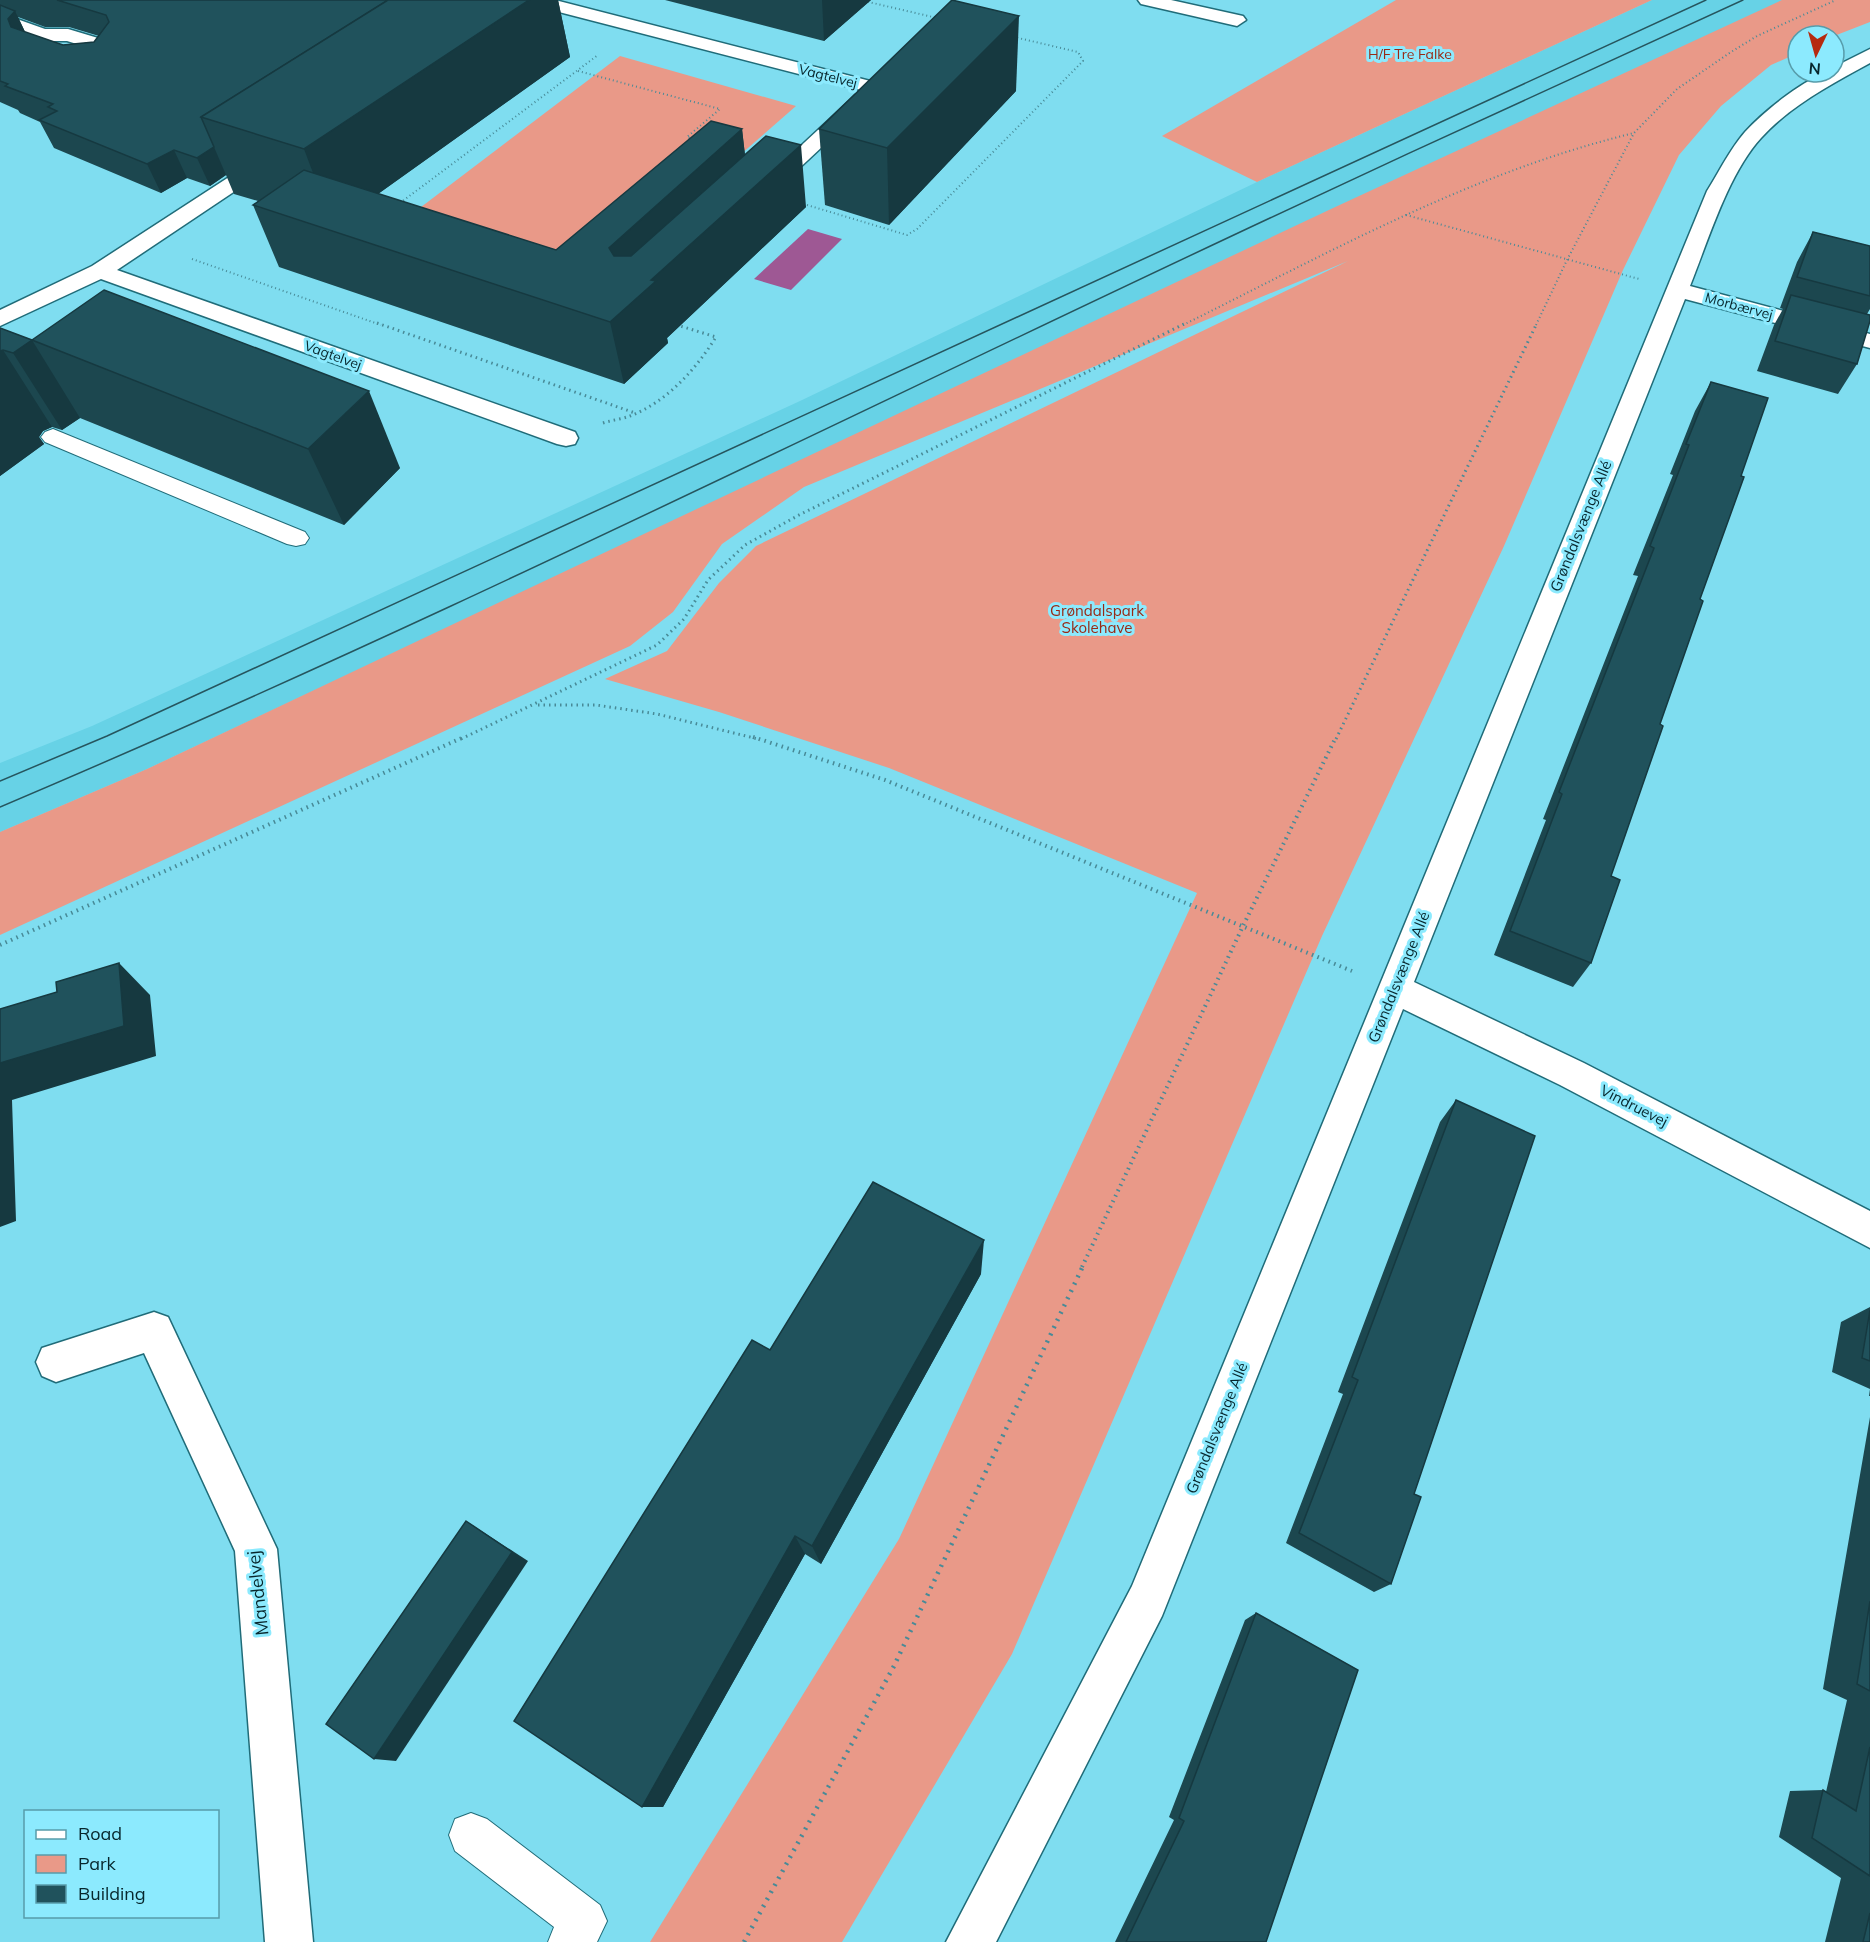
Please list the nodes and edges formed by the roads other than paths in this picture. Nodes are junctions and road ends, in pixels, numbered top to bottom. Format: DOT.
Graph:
graph roads {
  1 [pos="534,0"];
  2 [pos="1147,0"];
  3 [pos="0,18"];
  4 [pos="1237,20"];
  5 [pos="44,35"];
  6 [pos="1870,55"];
  7 [pos="284,150"];
  8 [pos="758,196"];
  9 [pos="100,271"];
  10 [pos="1677,290"];
  11 [pos="0,319"];
  12 [pos="1870,341"];
  13 [pos="53,437"];
  14 [pos="566,438"];
  15 [pos="296,538"];
  16 [pos="1395,989"];
  17 [pos="1870,1230"];
  18 [pos="56,1362"];
  19 [pos="471,1835"];
  20 [pos="290,1942"];
  21 [pos="571,1942"];
  22 [pos="970,1942"];
  1 -- 8 [label="street, Vagtelvej"];
  2 -- 4 [label="street"];
  3 -- 5 [label="street"];
  6 -- 10 [label="street, Grøndalsvænge Allé"];
  7 -- 9 [label="street"];
  9 -- 11 [label="street"];
  9 -- 14 [label="street, Vagtelvej"];
  10 -- 12 [label="street, Morbærvej"];
  10 -- 16 [label="street, Grøndalsvænge Allé"];
  13 -- 15 [label="lane"];
  16 -- 17 [label="street, Vindruevej"];
  16 -- 22 [label="street, Grøndalsvænge Allé"];
  18 -- 20 [label="street, Mandelvej"];
  19 -- 21 [label="lane"];
}
